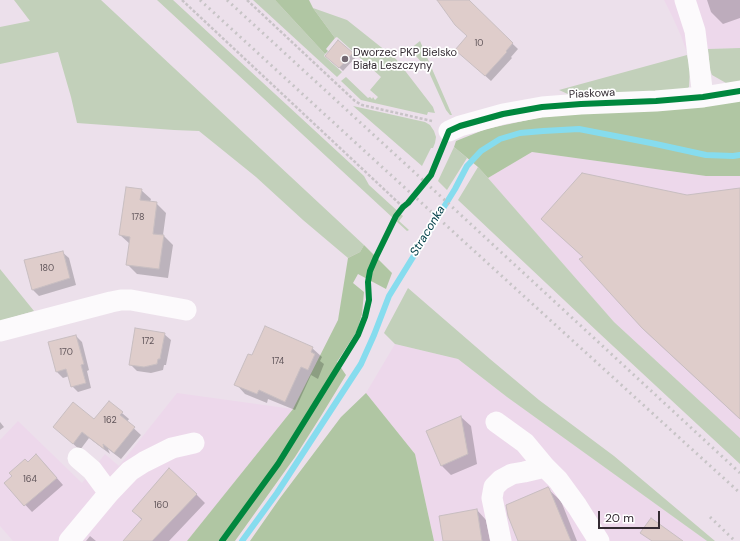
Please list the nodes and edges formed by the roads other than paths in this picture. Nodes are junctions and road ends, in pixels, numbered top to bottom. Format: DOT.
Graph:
graph roads {
  1 [pos="685,0"];
  2 [pos="740,91"];
  3 [pos="703,97"];
  4 [pos="443,126"];
  5 [pos="186,310"];
  6 [pos="0,331"];
  7 [pos="496,422"];
  8 [pos="194,443"];
  9 [pos="78,458"];
  10 [pos="544,467"];
  11 [pos="109,493"];
  12 [pos="69,541"];
  13 [pos="501,541"];
  14 [pos="599,541"];
  1 -- 3 [label="street"];
  2 -- 3 [label="street, Piaskowa"];
  3 -- 4 [label="street, Piaskowa"];
  5 -- 6 [label="street"];
  7 -- 10 [label="street"];
  8 -- 11 [label="street"];
  9 -- 11 [label="street"];
  10 -- 13 [label="street"];
  10 -- 14 [label="street"];
  11 -- 12 [label="street"];
}
